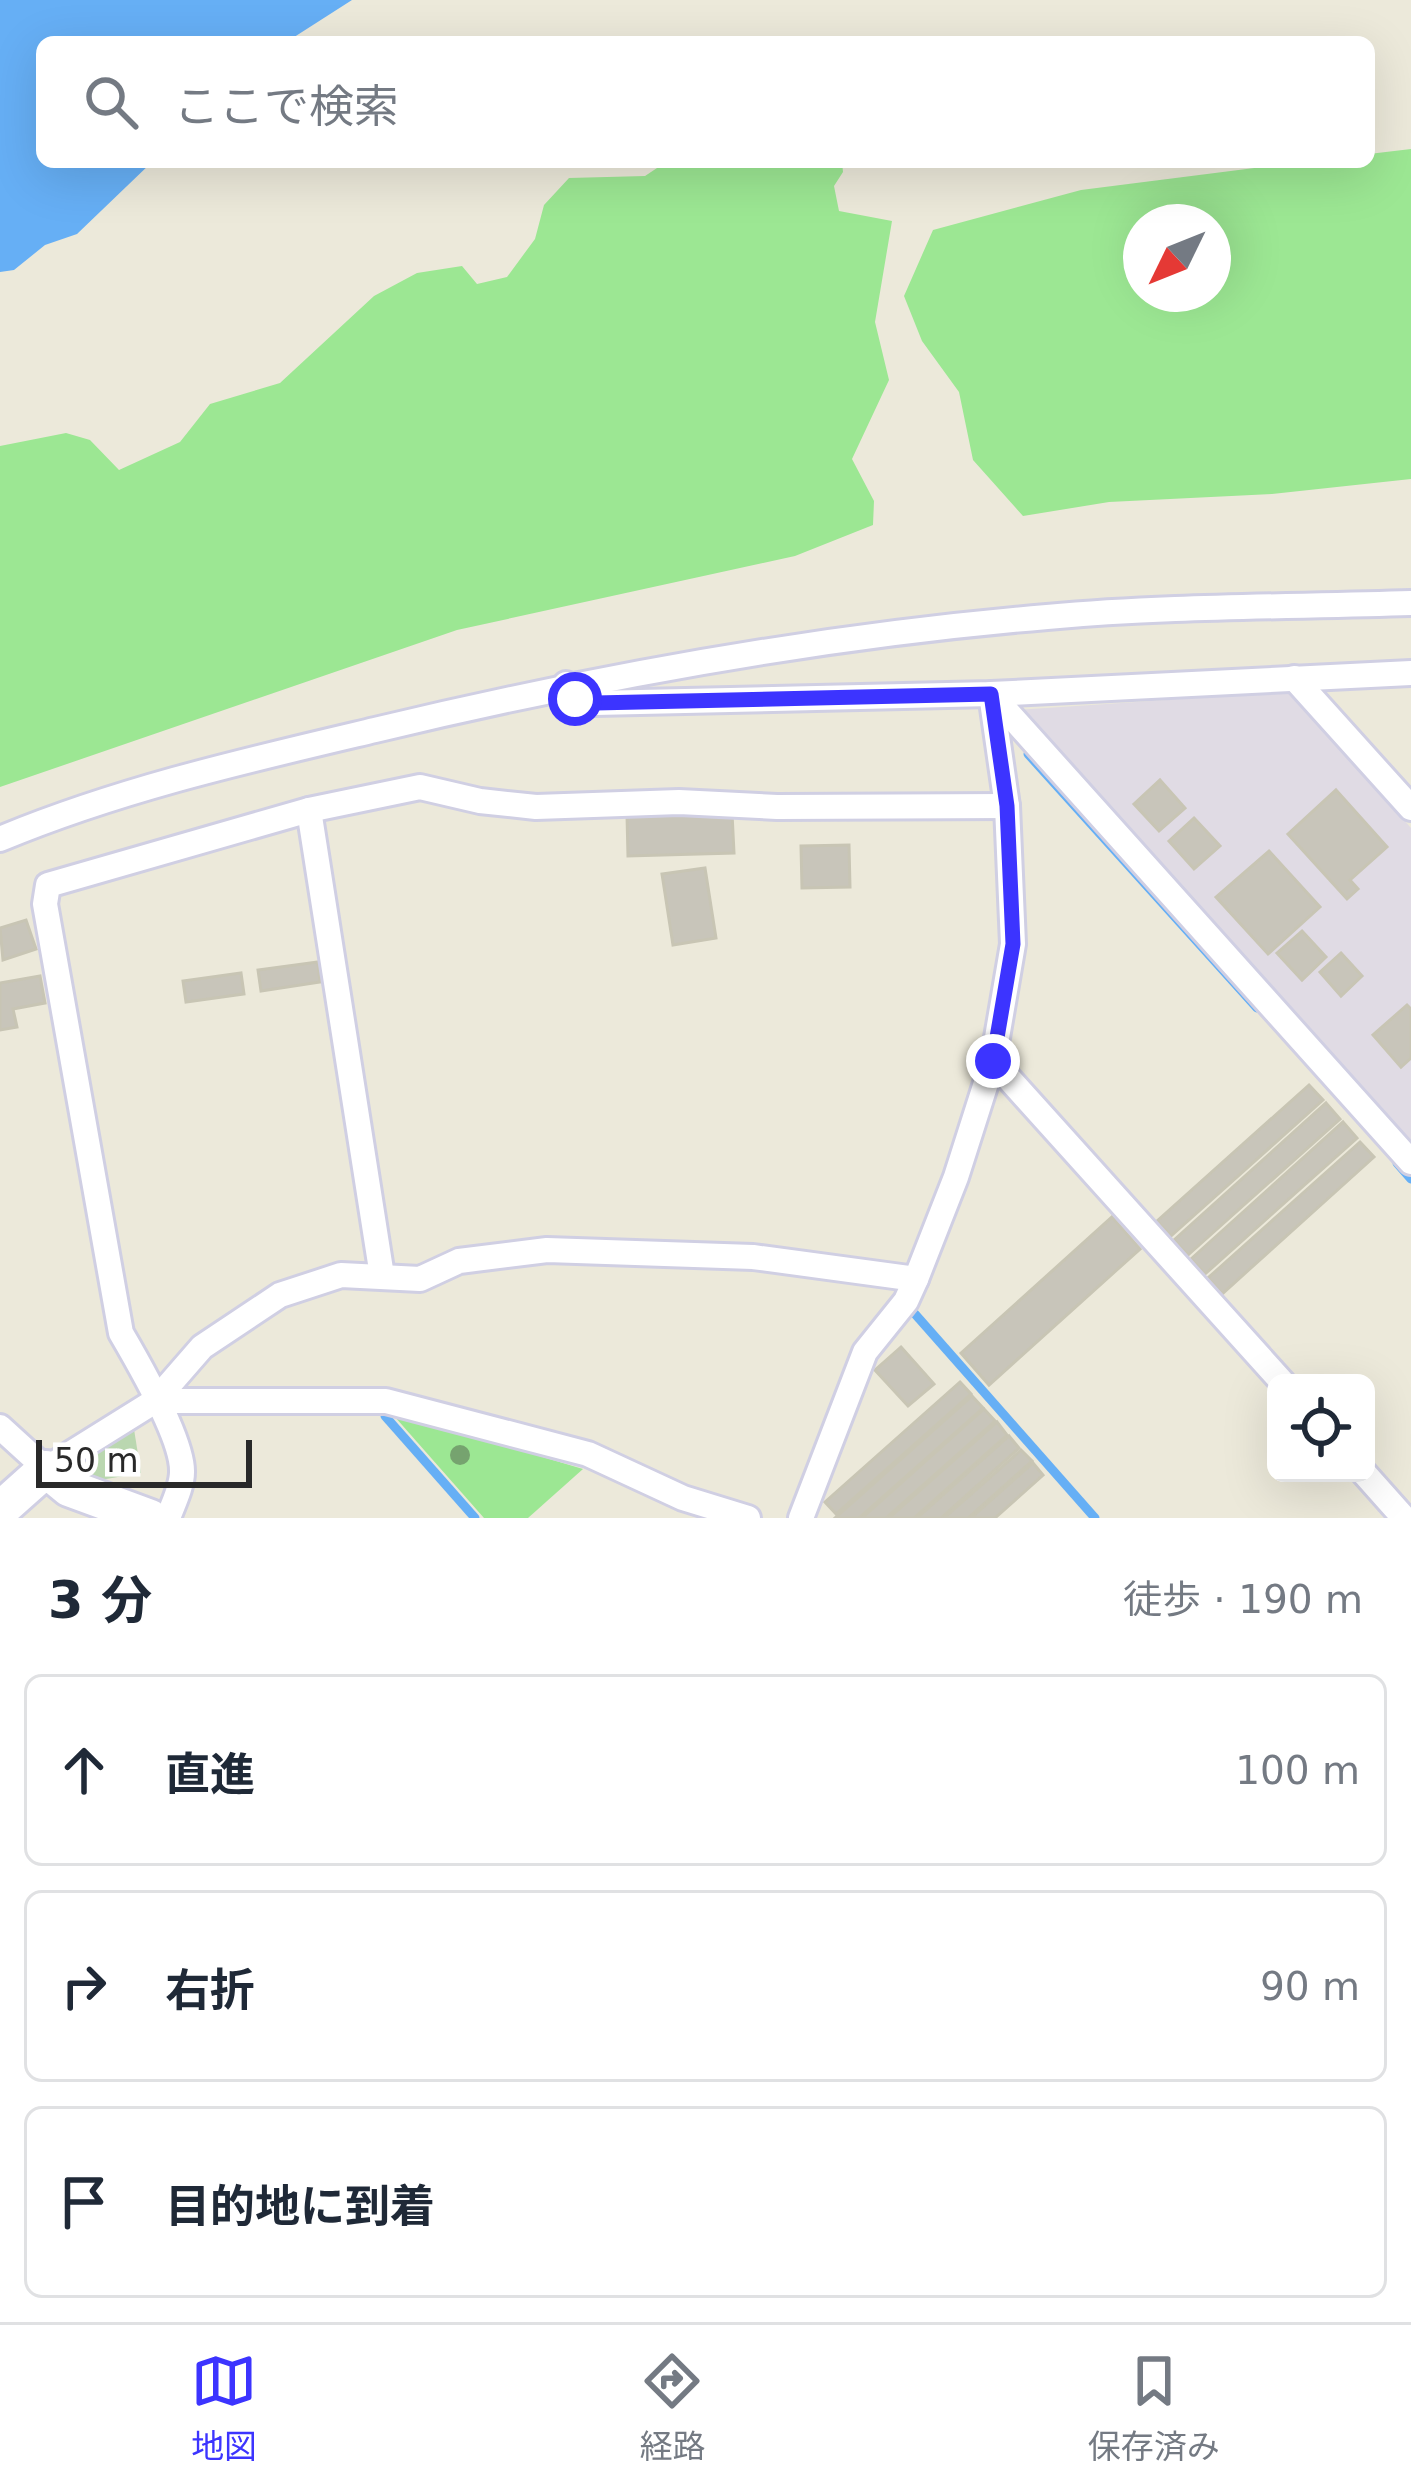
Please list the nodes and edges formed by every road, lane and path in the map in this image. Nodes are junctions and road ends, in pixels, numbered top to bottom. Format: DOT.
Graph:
graph roads {
  1 [pos="1411,603"];
  2 [pos="1411,673"];
  3 [pos="1294,678"];
  4 [pos="566,685"];
  5 [pos="991,694"];
  6 [pos="1007,806"];
  7 [pos="1411,808"];
  8 [pos="309,810"];
  9 [pos="0,839"];
  10 [pos="993,1061"];
  11 [pos="1411,1162"];
  12 [pos="382,1276"];
  13 [pos="916,1279"];
  14 [pos="1275,1374"];
  15 [pos="155,1401"];
  16 [pos="0,1427"];
  17 [pos="46,1469"];
  18 [pos="1372,1482"];
  19 [pos="0,1510"];
  20 [pos="150,1518"];
  21 [pos="168,1518"];
  22 [pos="748,1518"];
  23 [pos="800,1518"];
  24 [pos="1404,1518"];
  1 -- 4 [label="street"];
  2 -- 3 [label="street"];
  3 -- 5 [label="street"];
  3 -- 7 [label="street"];
  4 -- 5 [label="street"];
  4 -- 9 [label="street"];
  5 -- 6 [label="street"];
  5 -- 11 [label="street"];
  6 -- 8 [label="street"];
  6 -- 10 [label="street"];
  8 -- 12 [label="street"];
  8 -- 15 [label="street"];
  10 -- 13 [label="street"];
  10 -- 14 [label="street"];
  12 -- 13 [label="street"];
  12 -- 15 [label="street"];
  13 -- 23 [label="street"];
  15 -- 17 [label="street"];
  15 -- 21 [label="street"];
  15 -- 22 [label="street"];
  16 -- 17 [label="street"];
  17 -- 19 [label="street"];
  17 -- 20 [label="street"];
  18 -- 24 [label="street"];
}
